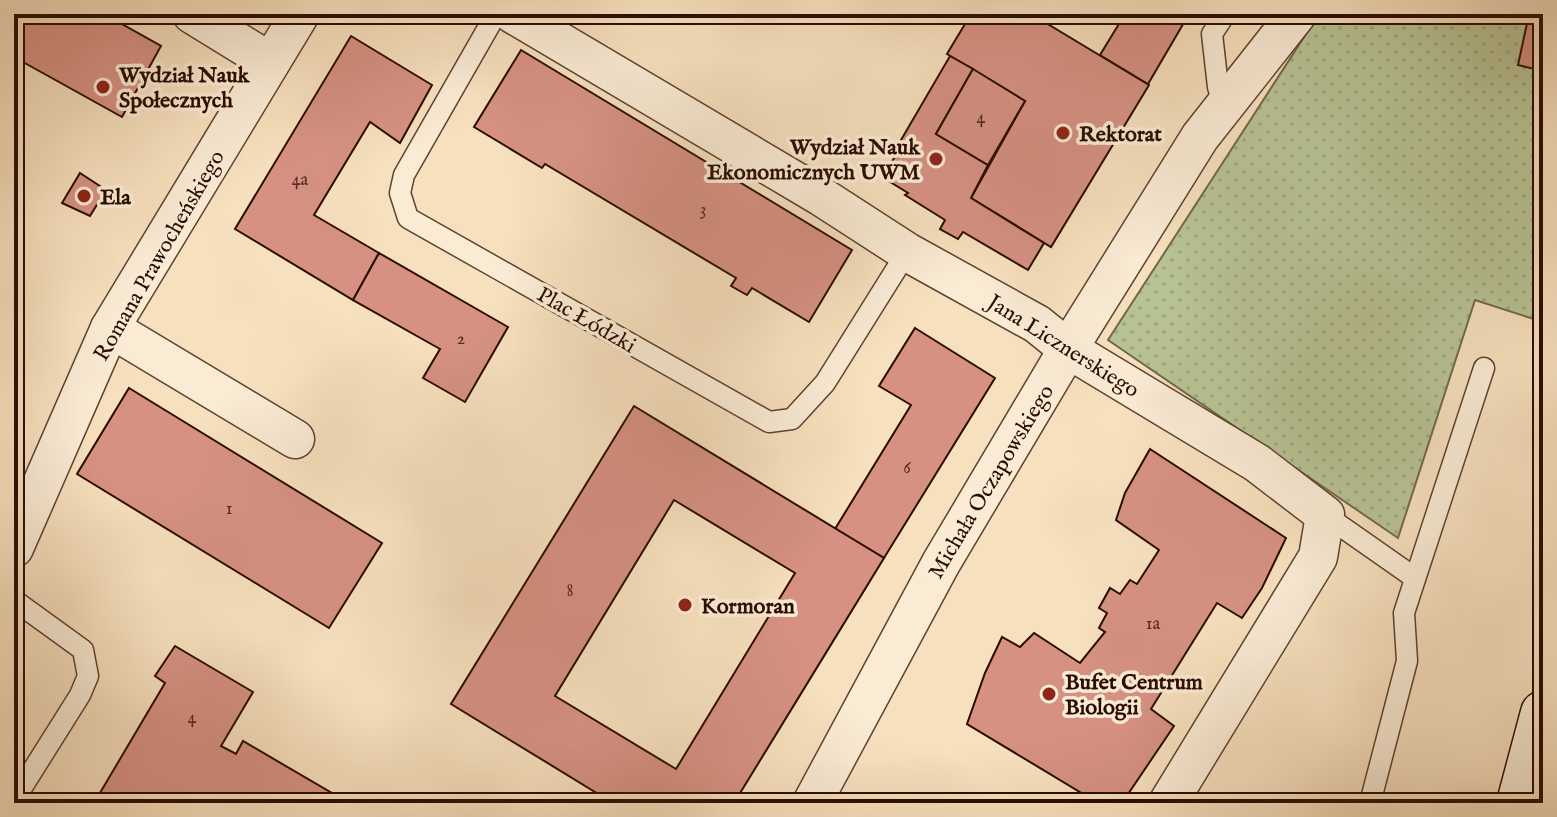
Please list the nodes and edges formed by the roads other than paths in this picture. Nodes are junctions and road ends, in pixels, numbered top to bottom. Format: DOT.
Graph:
graph roads {
  1 [pos="192,14"];
  2 [pos="300,14"];
  3 [pos="496,14"];
  4 [pos="513,14"];
  5 [pos="1225,14"];
  6 [pos="1297,14"];
  7 [pos="270,62"];
  8 [pos="1224,105"];
  9 [pos="907,252"];
  10 [pos="110,328"];
  11 [pos="1068,349"];
  12 [pos="1484,368"];
  13 [pos="295,439"];
  14 [pos="1325,515"];
  15 [pos="14,548"];
  16 [pos="1415,578"];
  17 [pos="14,600"];
  18 [pos="1543,713"];
  19 [pos="14,800"];
  20 [pos="812,803"];
  21 [pos="1168,803"];
  22 [pos="1370,803"];
  23 [pos="1519,803"];
  1 -- 7 [label="street"];
  2 -- 7 [label="street, Romana Prawocheńskiego"];
  3 -- 9 [label="lane, Plac Łódzki"];
  4 -- 9 [label="street, Jana Licznerskiego"];
  5 -- 8 [label="lane"];
  6 -- 8 [label="street, Michała Oczapowskiego"];
  7 -- 10 [label="street, Romana Prawocheńskiego"];
  8 -- 11 [label="street, Michała Oczapowskiego"];
  9 -- 11 [label="street, Jana Licznerskiego"];
  10 -- 13 [label="street"];
  10 -- 15 [label="street, Romana Prawocheńskiego"];
  11 -- 14 [label="street, Jana Licznerskiego"];
  11 -- 20 [label="street, Michała Oczapowskiego"];
  12 -- 16 [label="lane"];
  14 -- 16 [label="lane"];
  14 -- 21 [label="street"];
  16 -- 22 [label="lane"];
  17 -- 19 [label="lane"];
  18 -- 23 [label="main road"];
}
